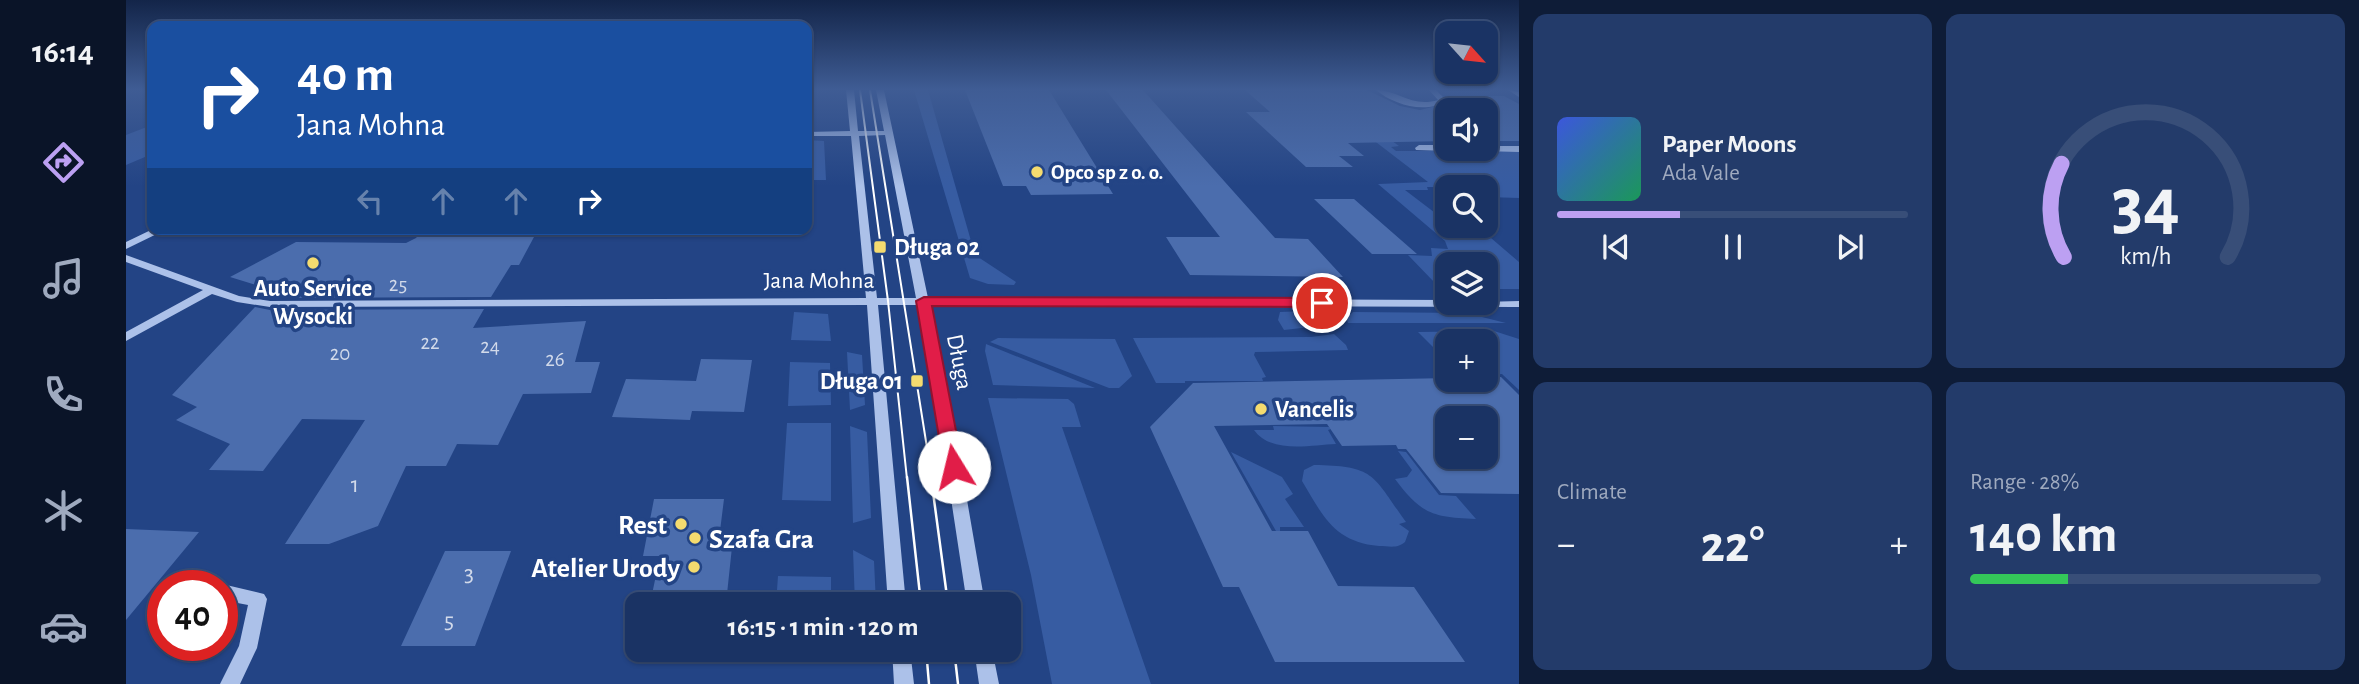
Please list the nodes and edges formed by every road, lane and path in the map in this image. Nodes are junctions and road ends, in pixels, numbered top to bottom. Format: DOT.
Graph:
graph roads {
  1 [pos="853,122"];
  2 [pos="886,122"];
  3 [pos="854,133"];
  4 [pos="888,133"];
  5 [pos="812,134"];
  6 [pos="1419,148"];
  7 [pos="1435,148"];
  8 [pos="1498,149"];
  9 [pos="1519,149"];
  10 [pos="149,235"];
  11 [pos="126,246"];
  12 [pos="126,258"];
  13 [pos="211,290"];
  14 [pos="872,301"];
  15 [pos="924,301"];
  16 [pos="1516,306"];
  17 [pos="126,337"];
  18 [pos="896,592"];
  19 [pos="974,592"];
  20 [pos="238,595"];
  21 [pos="902,662"];
  22 [pos="985,662"];
  23 [pos="230,684"];
  24 [pos="904,684"];
  25 [pos="989,684"];
  1 -- 3 [label="street"];
  2 -- 4 [label="street, Długa"];
  3 -- 4 [label="street"];
  3 -- 5 [label="street"];
  3 -- 14 [label="street"];
  4 -- 15 [label="street, Długa"];
  6 -- 7 [label="street"];
  8 -- 9 [label="street"];
  10 -- 11 [label="street"];
  12 -- 13 [label="street, Jana Mohna"];
  13 -- 14 [label="street, Jana Mohna"];
  13 -- 17 [label="street"];
  14 -- 15 [label="street, Jana Mohna"];
  14 -- 18 [label="street"];
  15 -- 16 [label="street, Jana Mohna"];
  15 -- 19 [label="street, Długa"];
  20 -- 23 [label="street"];
  21 -- 24 [label="street"];
  22 -- 25 [label="street"];
}
